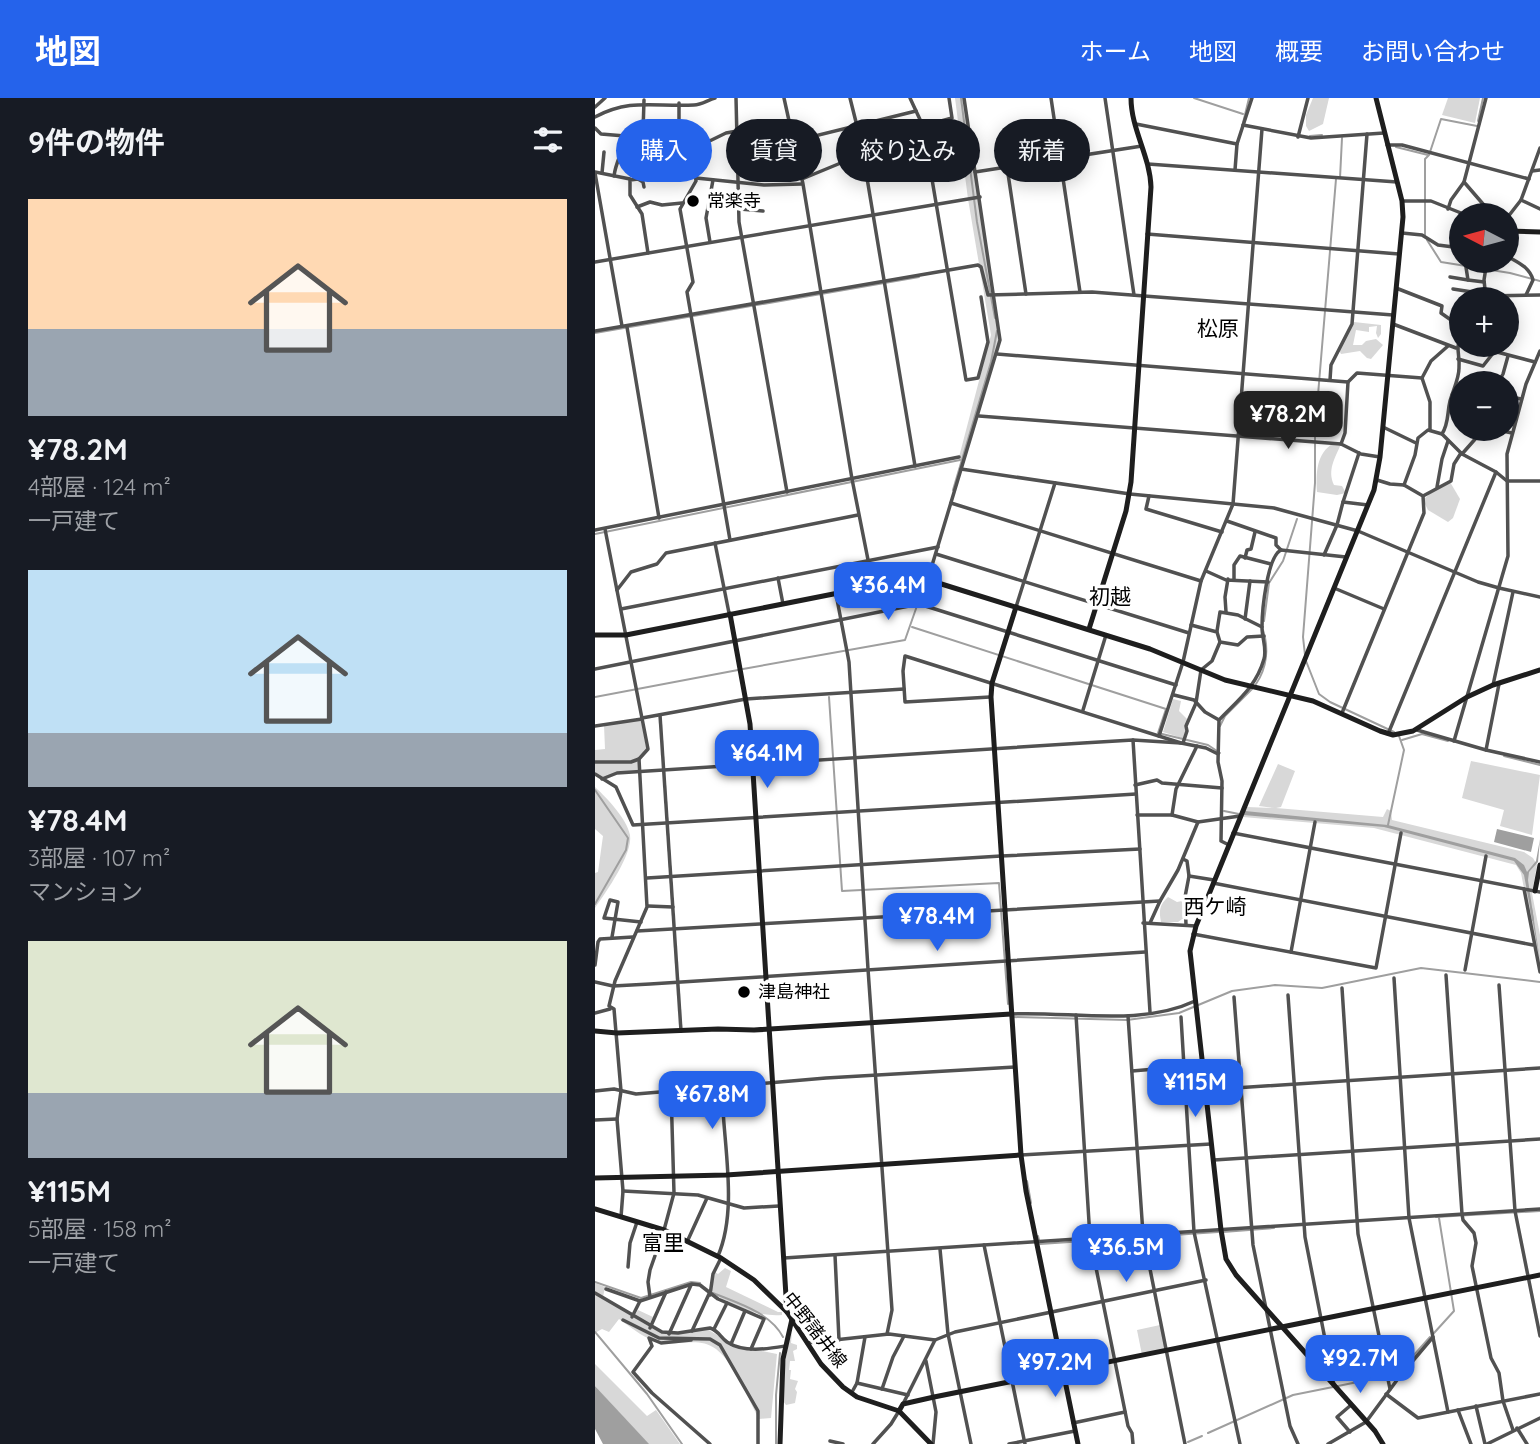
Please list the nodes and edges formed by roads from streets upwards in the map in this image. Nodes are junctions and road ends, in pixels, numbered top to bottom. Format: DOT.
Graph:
graph roads {
  1 [pos="605,98"];
  2 [pos="714,98"];
  3 [pos="736,98"];
  4 [pos="784,98"];
  5 [pos="850,98"];
  6 [pos="910,98"];
  7 [pos="949,98"];
  8 [pos="964,98"];
  9 [pos="1051,98"];
  10 [pos="1105,98"];
  11 [pos="1131,98"];
  12 [pos="1251,98"];
  13 [pos="1308,98"];
  14 [pos="1376,98"];
  15 [pos="1486,98"];
  16 [pos="647,99"];
  17 [pos="679,103"];
  18 [pos="595,107"];
  19 [pos="916,111"];
  20 [pos="595,117"];
  21 [pos="644,119"];
  22 [pos="679,119"];
  23 [pos="737,119"];
  24 [pos="789,119"];
  25 [pos="855,119"];
  26 [pos="885,119"];
  27 [pos="920,119"];
  28 [pos="949,119"];
  29 [pos="967,119"];
  30 [pos="1054,119"];
  31 [pos="1135,124"];
  32 [pos="1243,125"];
  33 [pos="595,128"];
  34 [pos="1262,129"];
  35 [pos="1384,133"];
  36 [pos="1367,134"];
  37 [pos="1298,136"];
  38 [pos="1237,144"];
  39 [pos="1387,145"];
  40 [pos="1143,146"];
  41 [pos="1540,148"];
  42 [pos="1113,151"];
  43 [pos="604,152"];
  44 [pos="1090,155"];
  45 [pos="1469,163"];
  46 [pos="1148,164"];
  47 [pos="1234,170"];
  48 [pos="1532,170"];
  49 [pos="1540,170"];
  50 [pos="1259,172"];
  51 [pos="595,173"];
  52 [pos="602,173"];
  53 [pos="614,176"];
  54 [pos="1529,179"];
  55 [pos="713,180"];
  56 [pos="1363,180"];
  57 [pos="629,182"];
  58 [pos="643,182"];
  59 [pos="696,182"];
  60 [pos="803,182"];
  61 [pos="868,182"];
  62 [pos="933,182"];
  63 [pos="977,182"];
  64 [pos="1009,182"];
  65 [pos="1064,182"];
  66 [pos="1397,182"];
  67 [pos="1464,182"];
  68 [pos="739,183"];
  69 [pos="644,187"];
  70 [pos="979,197"];
  71 [pos="1521,200"];
  72 [pos="1402,201"];
  73 [pos="683,203"];
  74 [pos="937,203"];
  75 [pos="1482,203"];
  76 [pos="1519,203"];
  77 [pos="637,207"];
  78 [pos="1448,208"];
  79 [pos="739,209"];
  80 [pos="1540,209"];
  81 [pos="763,211"];
  82 [pos="873,215"];
  83 [pos="809,225"];
  84 [pos="1519,231"];
  85 [pos="1540,232"];
  86 [pos="1402,233"];
  87 [pos="1147,234"];
  88 [pos="744,237"];
  89 [pos="710,242"];
  90 [pos="1253,242"];
  91 [pos="687,246"];
  92 [pos="1449,246"];
  93 [pos="1357,250"];
  94 [pos="648,253"];
  95 [pos="1399,254"];
  96 [pos="610,259"];
  97 [pos="595,262"];
  98 [pos="1519,263"];
  99 [pos="948,270"];
  100 [pos="989,271"];
  101 [pos="982,272"];
  102 [pos="1467,273"];
  103 [pos="1485,273"];
  104 [pos="1450,277"];
  105 [pos="1468,280"];
  106 [pos="885,281"];
  107 [pos="1484,282"];
  108 [pos="1484,287"];
  109 [pos="1396,288"];
  110 [pos="821,292"];
  111 [pos="1080,292"];
  112 [pos="1026,294"];
  113 [pos="1133,295"];
  114 [pos="1519,295"];
  115 [pos="1526,295"];
  116 [pos="1540,295"];
  117 [pos="992,296"];
  118 [pos="1143,296"];
  119 [pos="981,297"];
  120 [pos="755,303"];
  121 [pos="1249,304"];
  122 [pos="1352,312"];
  123 [pos="691,314"];
  124 [pos="1393,316"];
  125 [pos="1449,319"];
  126 [pos="1392,324"];
  127 [pos="624,326"];
  128 [pos="595,331"];
  129 [pos="1448,346"];
  130 [pos="997,354"];
  131 [pos="1539,354"];
  132 [pos="1490,357"];
  133 [pos="1516,357"];
  134 [pos="1458,359"];
  135 [pos="1535,362"];
  136 [pos="1139,365"];
  137 [pos="1458,371"];
  138 [pos="1243,373"];
  139 [pos="1388,375"];
  140 [pos="1422,378"];
  141 [pos="1330,380"];
  142 [pos="1348,382"];
  143 [pos="1521,399"];
  144 [pos="1519,407"];
  145 [pos="1449,414"];
  146 [pos="978,416"];
  147 [pos="1383,426"];
  148 [pos="1135,428"];
  149 [pos="1430,430"];
  150 [pos="1237,434"];
  151 [pos="1442,434"];
  152 [pos="1448,441"];
  153 [pos="1473,441"];
  154 [pos="1510,441"];
  155 [pos="1416,443"];
  156 [pos="1341,444"];
  157 [pos="1359,453"];
  158 [pos="1462,453"];
  159 [pos="959,457"];
  160 [pos="1380,457"];
  161 [pos="915,466"];
  162 [pos="961,469"];
  163 [pos="1496,472"];
  164 [pos="852,479"];
  165 [pos="1377,480"];
  166 [pos="1507,481"];
  167 [pos="1540,481"];
  168 [pos="1055,483"];
  169 [pos="1404,485"];
  170 [pos="1437,487"];
  171 [pos="787,492"];
  172 [pos="1130,494"];
  173 [pos="1149,495"];
  174 [pos="1423,496"];
  175 [pos="1343,502"];
  176 [pos="951,503"];
  177 [pos="1233,503"];
  178 [pos="723,505"];
  179 [pos="1368,505"];
  180 [pos="859,515"];
  181 [pos="659,518"];
  182 [pos="1227,521"];
  183 [pos="1337,525"];
  184 [pos="595,529"];
  185 [pos="605,529"];
  186 [pos="1040,531"];
  187 [pos="1358,531"];
  188 [pos="1255,532"];
  189 [pos="1222,533"];
  190 [pos="730,540"];
  191 [pos="715,543"];
  192 [pos="938,547"];
  193 [pos="1281,550"];
  194 [pos="1408,552"];
  195 [pos="1112,553"];
  196 [pos="936,554"];
  197 [pos="1324,555"];
  198 [pos="1346,557"];
  199 [pos="1245,558"];
  200 [pos="868,559"];
  201 [pos="1271,564"];
  202 [pos="1206,571"];
  203 [pos="1455,572"];
  204 [pos="778,578"];
  205 [pos="1228,579"];
  206 [pos="1234,579"];
  207 [pos="1250,580"];
  208 [pos="1201,581"];
  209 [pos="927,582"];
  210 [pos="1024,582"];
  211 [pos="1268,582"];
  212 [pos="873,586"];
  213 [pos="1334,588"];
  214 [pos="724,589"];
  215 [pos="1499,589"];
  216 [pos="617,590"];
  217 [pos="1513,592"];
  218 [pos="835,593"];
  219 [pos="1540,597"];
  220 [pos="783,604"];
  221 [pos="1097,604"];
  222 [pos="1016,607"];
  223 [pos="621,609"];
  224 [pos="1384,609"];
  225 [pos="1226,613"];
  226 [pos="730,614"];
  227 [pos="1245,618"];
  228 [pos="841,619"];
  229 [pos="1191,625"];
  230 [pos="1262,627"];
  231 [pos="1089,629"];
  232 [pos="1009,632"];
  233 [pos="1217,632"];
  234 [pos="1189,633"];
  235 [pos="595,635"];
  236 [pos="626,635"];
  237 [pos="1106,635"];
  238 [pos="1263,636"];
  239 [pos="735,640"];
  240 [pos="1220,642"];
  241 [pos="1098,661"];
  242 [pos="631,662"];
  243 [pos="1183,662"];
  244 [pos="595,669"];
  245 [pos="1202,670"];
  246 [pos="1540,670"];
  247 [pos="992,682"];
  248 [pos="1496,684"];
  249 [pos="1176,685"];
  250 [pos="1251,688"];
  251 [pos="904,689"];
  252 [pos="851,693"];
  253 [pos="1173,695"];
  254 [pos="1290,696"];
  255 [pos="991,697"];
  256 [pos="1467,697"];
  257 [pos="746,699"];
  258 [pos="1196,703"];
  259 [pos="1082,710"];
  260 [pos="1342,713"];
  261 [pos="660,715"];
  262 [pos="642,719"];
  263 [pos="1219,720"];
  264 [pos="595,726"];
  265 [pos="1417,730"];
  266 [pos="1388,734"];
  267 [pos="1159,736"];
  268 [pos="1133,740"];
  269 [pos="1454,741"];
  270 [pos="1182,743"];
  271 [pos="1197,746"];
  272 [pos="995,749"];
  273 [pos="1486,750"];
  274 [pos="1218,754"];
  275 [pos="855,758"];
  276 [pos="639,759"];
  277 [pos="595,762"];
  278 [pos="1540,762"];
  279 [pos="752,765"];
  280 [pos="664,771"];
  281 [pos="641,772"];
  282 [pos="595,774"];
  283 [pos="603,779"];
  284 [pos="1179,784"];
  285 [pos="1135,785"];
  286 [pos="1222,788"];
  287 [pos="1136,794"];
  288 [pos="997,803"];
  289 [pos="858,811"];
  290 [pos="1137,815"];
  291 [pos="1172,815"];
  292 [pos="1221,815"];
  293 [pos="1239,816"];
  294 [pos="755,818"];
  295 [pos="1198,822"];
  296 [pos="1315,822"];
  297 [pos="667,823"];
  298 [pos="645,825"];
  299 [pos="1233,833"];
  300 [pos="1401,833"];
  301 [pos="1229,845"];
  302 [pos="1311,848"];
  303 [pos="1140,849"];
  304 [pos="1001,856"];
  305 [pos="1486,856"];
  306 [pos="1183,859"];
  307 [pos="862,864"];
  308 [pos="1396,864"];
  309 [pos="1540,865"];
  310 [pos="759,870"];
  311 [pos="670,876"];
  312 [pos="1189,876"];
  313 [pos="646,878"];
  314 [pos="1481,880"];
  315 [pos="1214,882"];
  316 [pos="1524,889"];
  317 [pos="1536,891"];
  318 [pos="1142,900"];
  319 [pos="1160,901"];
  320 [pos="1301,901"];
  321 [pos="647,906"];
  322 [pos="673,907"];
  323 [pos="1005,908"];
  324 [pos="1386,916"];
  325 [pos="865,917"];
  326 [pos="614,918"];
  327 [pos="641,922"];
  328 [pos="763,923"];
  329 [pos="1143,923"];
  330 [pos="1150,923"];
  331 [pos="1186,925"];
  332 [pos="1196,926"];
  333 [pos="674,929"];
  334 [pos="636,931"];
  335 [pos="1471,933"];
  336 [pos="1193,934"];
  337 [pos="612,937"];
  338 [pos="634,937"];
  339 [pos="1533,945"];
  340 [pos="1145,952"];
  341 [pos="1291,952"];
  342 [pos="1008,961"];
  343 [pos="595,965"];
  344 [pos="867,969"];
  345 [pos="1465,970"];
  346 [pos="1540,972"];
  347 [pos="1446,975"];
  348 [pos="766,976"];
  349 [pos="1394,978"];
  350 [pos="595,982"];
  351 [pos="678,982"];
  352 [pos="1499,985"];
  353 [pos="613,986"];
  354 [pos="1342,988"];
  355 [pos="1288,995"];
  356 [pos="1234,997"];
  357 [pos="1195,1001"];
  358 [pos="610,1008"];
  359 [pos="1150,1012"];
  360 [pos="595,1013"];
  361 [pos="1011,1014"];
  362 [pos="1076,1014"];
  363 [pos="1128,1016"];
  364 [pos="1181,1017"];
  365 [pos="872,1023"];
  366 [pos="769,1030"];
  367 [pos="595,1031"];
  368 [pos="681,1031"];
  369 [pos="617,1033"];
  370 [pos="1202,1065"];
  371 [pos="1015,1067"];
  372 [pos="1184,1067"];
  373 [pos="1540,1069"];
  374 [pos="1132,1070"];
  375 [pos="1506,1071"];
  376 [pos="1453,1074"];
  377 [pos="876,1077"];
  378 [pos="1401,1077"];
  379 [pos="1348,1081"];
  380 [pos="772,1083"];
  381 [pos="1295,1083"];
  382 [pos="722,1086"];
  383 [pos="1242,1087"];
  384 [pos="671,1090"];
  385 [pos="1205,1090"];
  386 [pos="595,1091"];
  387 [pos="621,1091"];
  388 [pos="617,1119"];
  389 [pos="595,1121"];
  390 [pos="1540,1139"];
  391 [pos="1510,1141"];
  392 [pos="1211,1144"];
  393 [pos="1457,1144"];
  394 [pos="1189,1146"];
  395 [pos="1405,1147"];
  396 [pos="1137,1148"];
  397 [pos="1084,1151"];
  398 [pos="1352,1151"];
  399 [pos="1299,1154"];
  400 [pos="1021,1155"];
  401 [pos="1247,1158"];
  402 [pos="1213,1160"];
  403 [pos="881,1165"];
  404 [pos="778,1171"];
  405 [pos="726,1175"];
  406 [pos="674,1176"];
  407 [pos="595,1178"];
  408 [pos="621,1178"];
  409 [pos="623,1191"];
  410 [pos="674,1193"];
  411 [pos="707,1198"];
  412 [pos="728,1203"];
  413 [pos="781,1206"];
  414 [pos="595,1209"];
  415 [pos="1540,1209"];
  416 [pos="1515,1210"];
  417 [pos="1462,1214"];
  418 [pos="621,1217"];
  419 [pos="1409,1218"];
  420 [pos="1357,1221"];
  421 [pos="637,1222"];
  422 [pos="1304,1224"];
  423 [pos="1251,1228"];
  424 [pos="664,1230"];
  425 [pos="1220,1230"];
  426 [pos="1194,1231"];
  427 [pos="1143,1234"];
  428 [pos="1090,1238"];
  429 [pos="1037,1241"];
  430 [pos="687,1242"];
  431 [pos="984,1245"];
  432 [pos="940,1249"];
  433 [pos="888,1252"];
  434 [pos="835,1255"];
  435 [pos="719,1257"];
  436 [pos="784,1258"];
  437 [pos="628,1267"];
  438 [pos="1540,1275"];
  439 [pos="1528,1278"];
  440 [pos="1206,1280"];
  441 [pos="692,1284"];
  442 [pos="1477,1288"];
  443 [pos="606,1289"];
  444 [pos="1155,1291"];
  445 [pos="666,1292"];
  446 [pos="595,1293"];
  447 [pos="619,1294"];
  448 [pos="710,1294"];
  449 [pos="650,1296"];
  450 [pos="1425,1298"];
  451 [pos="640,1301"];
  452 [pos="1102,1301"];
  453 [pos="727,1303"];
  454 [pos="615,1304"];
  455 [pos="1373,1310"];
  456 [pos="745,1311"];
  457 [pos="1266,1311"];
  458 [pos="787,1312"];
  459 [pos="1051,1312"];
  460 [pos="632,1317"];
  461 [pos="623,1320"];
  462 [pos="792,1320"];
  463 [pos="1322,1320"];
  464 [pos="1000,1323"];
  465 [pos="650,1328"];
  466 [pos="1282,1328"];
  467 [pos="715,1329"];
  468 [pos="692,1331"];
  469 [pos="1271,1331"];
  470 [pos="669,1334"];
  471 [pos="948,1334"];
  472 [pos="887,1335"];
  473 [pos="904,1335"];
  474 [pos="1540,1336"];
  475 [pos="865,1337"];
  476 [pos="1433,1337"];
  477 [pos="699,1338"];
  478 [pos="839,1340"];
  479 [pos="935,1340"];
  480 [pos="1218,1341"];
  481 [pos="807,1343"];
  482 [pos="731,1344"];
  483 [pos="785,1346"];
  484 [pos="751,1349"];
  485 [pos="1167,1351"];
  486 [pos="926,1361"];
  487 [pos="1115,1362"];
  488 [pos="1062,1371"];
  489 [pos="1012,1381"];
  490 [pos="857,1383"];
  491 [pos="1333,1386"];
  492 [pos="882,1389"];
  493 [pos="1390,1389"];
  494 [pos="961,1391"];
  495 [pos="851,1393"];
  496 [pos="1386,1394"];
  497 [pos="1540,1394"];
  498 [pos="908,1395"];
  499 [pos="934,1396"];
  500 [pos="1503,1401"];
  501 [pos="903,1404"];
  502 [pos="1351,1405"];
  503 [pos="1476,1406"];
  504 [pos="1458,1410"];
  505 [pos="899,1411"];
  506 [pos="1125,1412"];
  507 [pos="1448,1412"];
  508 [pos="1540,1418"];
  509 [pos="1366,1422"];
  510 [pos="1073,1423"];
  511 [pos="1515,1429"];
  512 [pos="1075,1431"];
  513 [pos="1350,1432"];
  514 [pos="830,1441"];
  515 [pos="1025,1443"];
  516 [pos="710,1444"];
  517 [pos="758,1444"];
  518 [pos="780,1444"];
  519 [pos="843,1444"];
  520 [pos="873,1444"];
  521 [pos="932,1444"];
  522 [pos="971,1444"];
  523 [pos="1009,1444"];
  524 [pos="1078,1444"];
  525 [pos="1133,1444"];
  526 [pos="1185,1444"];
  527 [pos="1240,1444"];
  528 [pos="1298,1444"];
  529 [pos="1328,1444"];
  530 [pos="1383,1444"];
  531 [pos="1471,1444"];
  532 [pos="1486,1444"];
  533 [pos="1527,1444"];
  1 -- 18 [label="street"];
  2 -- 17 [label="street"];
  3 -- 23 [label="street"];
  4 -- 24 [label="street"];
  5 -- 25 [label="street"];
  6 -- 19 [label="street"];
  7 -- 28 [label="street"];
  8 -- 29 [label="street"];
  9 -- 30 [label="street"];
  10 -- 42 [label="street"];
  11 -- 31 [label="street"];
  12 -- 32 [label="street"];
  13 -- 37 [label="street"];
  14 -- 35 [label="street"];
  15 -- 45 [label="street"];
  16 -- 17 [label="street"];
  16 -- 20 [label="street"];
  16 -- 21 [label="street"];
  17 -- 22 [label="street"];
  19 -- 26 [label="street"];
  19 -- 27 [label="street"];
  31 -- 38 [label="street"];
  31 -- 40 [label="street"];
  32 -- 34 [label="street"];
  32 -- 38 [label="street"];
  33 -- 53 [label="street"];
  34 -- 37 [label="street"];
  34 -- 50 [label="street"];
  35 -- 36 [label="street"];
  35 -- 39 [label="street"];
  36 -- 37 [label="street"];
  36 -- 56 [label="street"];
  38 -- 47 [label="street"];
  39 -- 45 [label="street"];
  39 -- 66 [label="street"];
  40 -- 42 [label="street"];
  40 -- 46 [label="street"];
  41 -- 48 [label="street"];
  42 -- 44 [label="street"];
  42 -- 113 [label="street"];
  43 -- 52 [label="street"];
  45 -- 54 [label="street"];
  45 -- 67 [label="street"];
  46 -- 47 [label="street"];
  46 -- 87 [label="street"];
  47 -- 50 [label="street"];
  48 -- 49 [label="street"];
  48 -- 54 [label="street"];
  50 -- 56 [label="street"];
  50 -- 90 [label="street"];
  51 -- 52 [label="street"];
  51 -- 96 [label="street"];
  52 -- 53 [label="street"];
  54 -- 71 [label="street"];
  55 -- 68 [label="street"];
  55 -- 89 [label="street"];
  56 -- 66 [label="street"];
  56 -- 93 [label="street"];
  57 -- 77 [label="street"];
  58 -- 69 [label="street"];
  59 -- 73 [label="street"];
  60 -- 68 [label="street"];
  60 -- 83 [label="street"];
  61 -- 82 [label="street"];
  62 -- 74 [label="street"];
  63 -- 70 [label="street"];
  64 -- 112 [label="street"];
  65 -- 111 [label="street"];
  66 -- 72 [label="street"];
  67 -- 75 [label="street"];
  67 -- 78 [label="street"];
  68 -- 79 [label="street"];
  70 -- 74 [label="street"];
  70 -- 100 [label="street"];
  71 -- 76 [label="street"];
  71 -- 80 [label="street"];
  72 -- 78 [label="street"];
  72 -- 86 [label="street"];
  73 -- 77 [label="street"];
  73 -- 91 [label="street"];
  74 -- 82 [label="street"];
  74 -- 99 [label="street"];
  77 -- 94 [label="street"];
  79 -- 81 [label="street"];
  79 -- 88 [label="street"];
  82 -- 83 [label="street"];
  82 -- 106 [label="street"];
  83 -- 88 [label="street"];
  83 -- 110 [label="street"];
  84 -- 85 [label="street"];
  86 -- 92 [label="street"];
  86 -- 95 [label="street"];
  87 -- 90 [label="street"];
  87 -- 118 [label="street"];
  88 -- 89 [label="street"];
  88 -- 120 [label="street"];
  89 -- 91 [label="street"];
  90 -- 93 [label="street"];
  90 -- 121 [label="street"];
  91 -- 94 [label="street"];
  91 -- 123 [label="street"];
  93 -- 95 [label="street"];
  93 -- 122 [label="street"];
  94 -- 96 [label="street"];
  95 -- 109 [label="street"];
  96 -- 97 [label="street"];
  96 -- 127 [label="street"];
  98 -- 115 [label="street"];
  99 -- 101 [label="street"];
  99 -- 106 [label="street"];
  99 -- 119 [label="street"];
  100 -- 101 [label="street"];
  100 -- 117 [label="street"];
  101 -- 117 [label="street"];
  102 -- 105 [label="street"];
  103 -- 107 [label="street"];
  104 -- 105 [label="street"];
  105 -- 107 [label="street"];
  106 -- 110 [label="street"];
  106 -- 161 [label="street"];
  107 -- 108 [label="street"];
  109 -- 124 [label="street"];
  109 -- 125 [label="street"];
  110 -- 120 [label="street"];
  110 -- 164 [label="street"];
  111 -- 112 [label="street"];
  111 -- 113 [label="street"];
  112 -- 117 [label="street"];
  113 -- 118 [label="street"];
  114 -- 115 [label="street"];
  115 -- 116 [label="street"];
  117 -- 130 [label="street"];
  118 -- 121 [label="street"];
  118 -- 136 [label="street"];
  120 -- 123 [label="street"];
  120 -- 171 [label="street"];
  121 -- 122 [label="street"];
  121 -- 138 [label="street"];
  122 -- 124 [label="street"];
  122 -- 141 [label="street"];
  123 -- 127 [label="street"];
  123 -- 178 [label="street"];
  124 -- 126 [label="street"];
  126 -- 129 [label="street"];
  126 -- 139 [label="street"];
  127 -- 128 [label="street"];
  127 -- 181 [label="street"];
  129 -- 140 [label="street"];
  130 -- 136 [label="street"];
  130 -- 146 [label="street"];
  131 -- 135 [label="street"];
  132 -- 134 [label="street"];
  133 -- 135 [label="street"];
  134 -- 137 [label="street"];
  135 -- 143 [label="street"];
  136 -- 138 [label="street"];
  136 -- 148 [label="street"];
  138 -- 141 [label="street"];
  138 -- 150 [label="street"];
  139 -- 140 [label="street"];
  139 -- 142 [label="street"];
  139 -- 147 [label="street"];
  140 -- 149 [label="street"];
  141 -- 142 [label="street"];
  142 -- 156 [label="street"];
  143 -- 144 [label="street"];
  145 -- 151 [label="street"];
  146 -- 148 [label="street"];
  146 -- 162 [label="street"];
  147 -- 155 [label="street"];
  147 -- 160 [label="street"];
  148 -- 150 [label="street"];
  148 -- 172 [label="street"];
  149 -- 151 [label="street"];
  149 -- 155 [label="street"];
  150 -- 156 [label="street"];
  150 -- 177 [label="street"];
  151 -- 152 [label="street"];
  152 -- 158 [label="street"];
  152 -- 170 [label="street"];
  153 -- 158 [label="street"];
  154 -- 166 [label="street"];
  155 -- 169 [label="street"];
  156 -- 157 [label="street"];
  157 -- 160 [label="street"];
  157 -- 175 [label="street"];
  158 -- 163 [label="street"];
  158 -- 170 [label="street"];
  159 -- 161 [label="street"];
  160 -- 165 [label="street"];
  161 -- 164 [label="street"];
  162 -- 168 [label="street"];
  162 -- 176 [label="street"];
  163 -- 166 [label="street"];
  163 -- 203 [label="street"];
  164 -- 171 [label="street"];
  164 -- 180 [label="street"];
  165 -- 169 [label="street"];
  165 -- 179 [label="street"];
  166 -- 167 [label="street"];
  166 -- 215 [label="street"];
  168 -- 172 [label="street"];
  168 -- 186 [label="street"];
  169 -- 174 [label="street"];
  170 -- 174 [label="street"];
  171 -- 178 [label="street"];
  172 -- 173 [label="street"];
  172 -- 195 [label="street"];
  173 -- 177 [label="street"];
  173 -- 189 [label="street"];
  174 -- 194 [label="street"];
  175 -- 179 [label="street"];
  175 -- 183 [label="street"];
  176 -- 186 [label="street"];
  176 -- 192 [label="street"];
  177 -- 182 [label="street"];
  177 -- 183 [label="street"];
  178 -- 181 [label="street"];
  178 -- 190 [label="street"];
  179 -- 187 [label="street"];
  180 -- 190 [label="street"];
  180 -- 200 [label="street"];
  181 -- 185 [label="street"];
  182 -- 188 [label="street"];
  182 -- 189 [label="street"];
  183 -- 187 [label="street"];
  183 -- 197 [label="street"];
  184 -- 185 [label="street"];
  185 -- 216 [label="street"];
  186 -- 195 [label="street"];
  186 -- 210 [label="street"];
  187 -- 194 [label="street"];
  187 -- 198 [label="street"];
  188 -- 193 [label="street"];
  188 -- 199 [label="street"];
  189 -- 202 [label="street"];
  190 -- 191 [label="street"];
  191 -- 214 [label="street"];
  191 -- 216 [label="street"];
  192 -- 196 [label="street"];
  192 -- 200 [label="street"];
  193 -- 197 [label="street"];
  193 -- 201 [label="street"];
  194 -- 203 [label="street"];
  194 -- 224 [label="street"];
  195 -- 208 [label="street"];
  195 -- 221 [label="street"];
  196 -- 209 [label="street"];
  196 -- 210 [label="street"];
  197 -- 198 [label="street"];
  198 -- 213 [label="street"];
  199 -- 201 [label="street"];
  199 -- 206 [label="street"];
  200 -- 204 [label="street"];
  200 -- 212 [label="street"];
  201 -- 211 [label="street"];
  202 -- 205 [label="street"];
  202 -- 208 [label="street"];
  203 -- 215 [label="street"];
  203 -- 266 [label="street"];
  204 -- 214 [label="street"];
  204 -- 220 [label="street"];
  205 -- 206 [label="street"];
  205 -- 225 [label="street"];
  206 -- 207 [label="street"];
  207 -- 211 [label="street"];
  207 -- 227 [label="street"];
  208 -- 229 [label="street"];
  209 -- 212 [label="street"];
  209 -- 222 [label="street"];
  210 -- 221 [label="street"];
  210 -- 222 [label="street"];
  211 -- 230 [label="street"];
  212 -- 218 [label="street"];
  213 -- 224 [label="street"];
  213 -- 254 [label="street"];
  214 -- 223 [label="street"];
  214 -- 226 [label="street"];
  215 -- 217 [label="street"];
  215 -- 256 [label="street"];
  216 -- 223 [label="street"];
  217 -- 219 [label="street"];
  217 -- 248 [label="street"];
  218 -- 220 [label="street"];
  218 -- 228 [label="street"];
  220 -- 226 [label="street"];
  221 -- 231 [label="street"];
  221 -- 234 [label="street"];
  222 -- 231 [label="street"];
  222 -- 232 [label="street"];
  223 -- 236 [label="street"];
  224 -- 260 [label="street"];
  225 -- 227 [label="street"];
  225 -- 233 [label="street"];
  226 -- 236 [label="street"];
  226 -- 239 [label="street"];
  227 -- 230 [label="street"];
  228 -- 232 [label="street"];
  228 -- 239 [label="street"];
  228 -- 252 [label="street"];
  229 -- 233 [label="street"];
  229 -- 234 [label="street"];
  230 -- 238 [label="street"];
  231 -- 237 [label="street"];
  232 -- 241 [label="street"];
  232 -- 247 [label="street"];
  233 -- 240 [label="street"];
  234 -- 243 [label="street"];
  235 -- 236 [label="street"];
  236 -- 242 [label="street"];
  237 -- 241 [label="street"];
  237 -- 243 [label="street"];
  238 -- 240 [label="street"];
  238 -- 250 [label="street"];
  239 -- 242 [label="street"];
  239 -- 257 [label="street"];
  240 -- 245 [label="street"];
  241 -- 249 [label="street"];
  241 -- 259 [label="street"];
  242 -- 244 [label="street"];
  242 -- 262 [label="street"];
  243 -- 245 [label="street"];
  243 -- 249 [label="street"];
  245 -- 250 [label="street"];
  245 -- 258 [label="street"];
  246 -- 248 [label="street"];
  247 -- 251 [label="street"];
  247 -- 255 [label="street"];
  247 -- 259 [label="street"];
  248 -- 256 [label="street"];
  248 -- 273 [label="street"];
  249 -- 253 [label="street"];
  250 -- 254 [label="street"];
  250 -- 263 [label="street"];
  251 -- 252 [label="street"];
  251 -- 255 [label="street"];
  252 -- 257 [label="street"];
  252 -- 275 [label="street"];
  253 -- 258 [label="street"];
  253 -- 267 [label="street"];
  254 -- 260 [label="street"];
  254 -- 293 [label="street"];
  255 -- 272 [label="street"];
  256 -- 265 [label="street"];
  256 -- 269 [label="street"];
  257 -- 261 [label="street"];
  257 -- 279 [label="street"];
  258 -- 263 [label="street"];
  258 -- 270 [label="street"];
  259 -- 267 [label="street"];
  260 -- 266 [label="street"];
  261 -- 262 [label="street"];
  261 -- 280 [label="street"];
  262 -- 264 [label="street"];
  262 -- 276 [label="street"];
  263 -- 274 [label="street"];
  265 -- 266 [label="street"];
  265 -- 269 [label="street"];
  267 -- 270 [label="street"];
  268 -- 270 [label="street"];
  268 -- 272 [label="street"];
  268 -- 285 [label="street"];
  269 -- 273 [label="street"];
  270 -- 271 [label="street"];
  271 -- 274 [label="street"];
  271 -- 284 [label="street"];
  272 -- 275 [label="street"];
  272 -- 288 [label="street"];
  273 -- 278 [label="street"];
  274 -- 286 [label="street"];
  275 -- 279 [label="street"];
  275 -- 289 [label="street"];
  276 -- 277 [label="street"];
  276 -- 281 [label="street"];
  279 -- 280 [label="street"];
  279 -- 294 [label="street"];
  280 -- 281 [label="street"];
  280 -- 297 [label="street"];
  281 -- 283 [label="street"];
  281 -- 298 [label="street"];
  282 -- 283 [label="street"];
  283 -- 298 [label="street"];
  284 -- 285 [label="street"];
  284 -- 286 [label="street"];
  284 -- 291 [label="street"];
  285 -- 287 [label="street"];
  286 -- 292 [label="street"];
  287 -- 288 [label="street"];
  287 -- 290 [label="street"];
  288 -- 289 [label="street"];
  288 -- 304 [label="street"];
  289 -- 294 [label="street"];
  289 -- 307 [label="street"];
  290 -- 291 [label="street"];
  290 -- 303 [label="street"];
  291 -- 295 [label="street"];
  292 -- 293 [label="street"];
  292 -- 295 [label="street"];
  292 -- 301 [label="street"];
  293 -- 299 [label="street"];
  294 -- 297 [label="street"];
  294 -- 310 [label="street"];
  295 -- 306 [label="street"];
  296 -- 302 [label="street"];
  297 -- 298 [label="street"];
  297 -- 311 [label="street"];
  298 -- 313 [label="street"];
  299 -- 301 [label="street"];
  299 -- 302 [label="street"];
  300 -- 308 [label="street"];
  301 -- 315 [label="street"];
  302 -- 308 [label="street"];
  302 -- 320 [label="street"];
  303 -- 304 [label="street"];
  303 -- 318 [label="street"];
  304 -- 307 [label="street"];
  304 -- 323 [label="street"];
  305 -- 314 [label="street"];
  306 -- 312 [label="street"];
  306 -- 319 [label="street"];
  307 -- 310 [label="street"];
  307 -- 325 [label="street"];
  308 -- 314 [label="street"];
  308 -- 324 [label="street"];
  309 -- 317 [label="street"];
  310 -- 311 [label="street"];
  310 -- 328 [label="street"];
  311 -- 313 [label="street"];
  311 -- 322 [label="street"];
  312 -- 315 [label="street"];
  312 -- 331 [label="street"];
  313 -- 321 [label="street"];
  314 -- 316 [label="street"];
  314 -- 335 [label="street"];
  315 -- 320 [label="street"];
  315 -- 332 [label="street"];
  316 -- 317 [label="street"];
  316 -- 339 [label="street"];
  318 -- 319 [label="street"];
  318 -- 323 [label="street"];
  318 -- 329 [label="street"];
  319 -- 330 [label="street"];
  320 -- 324 [label="street"];
  320 -- 341 [label="street"];
  321 -- 322 [label="street"];
  321 -- 327 [label="street"];
  322 -- 333 [label="street"];
  323 -- 325 [label="street"];
  323 -- 342 [label="street"];
  324 -- 335 [label="street"];
  324 -- 341 [label="street"];
  325 -- 328 [label="street"];
  325 -- 344 [label="street"];
  326 -- 326 [label="street"];
  326 -- 327 [label="street"];
  326 -- 337 [label="street"];
  327 -- 334 [label="street"];
  328 -- 333 [label="street"];
  328 -- 348 [label="street"];
  329 -- 330 [label="street"];
  329 -- 340 [label="street"];
  330 -- 331 [label="street"];
  331 -- 332 [label="street"];
  332 -- 336 [label="street"];
  333 -- 334 [label="street"];
  333 -- 351 [label="street"];
  334 -- 338 [label="street"];
  335 -- 339 [label="street"];
  335 -- 345 [label="street"];
  336 -- 341 [label="street"];
  336 -- 357 [label="street"];
  337 -- 338 [label="street"];
  337 -- 343 [label="street"];
  338 -- 353 [label="street"];
  339 -- 346 [label="street"];
  340 -- 342 [label="street"];
  340 -- 359 [label="street"];
  342 -- 344 [label="street"];
  342 -- 361 [label="street"];
  344 -- 348 [label="street"];
  344 -- 365 [label="street"];
  347 -- 376 [label="street"];
  348 -- 351 [label="street"];
  348 -- 366 [label="street"];
  349 -- 378 [label="street"];
  350 -- 353 [label="street"];
  351 -- 353 [label="street"];
  351 -- 368 [label="street"];
  352 -- 375 [label="street"];
  353 -- 358 [label="street"];
  354 -- 379 [label="street"];
  355 -- 381 [label="street"];
  356 -- 383 [label="street"];
  357 -- 359 [label="street"];
  357 -- 370 [label="street"];
  358 -- 360 [label="street"];
  358 -- 369 [label="street"];
  359 -- 363 [label="street"];
  361 -- 362 [label="street"];
  361 -- 365 [label="street"];
  361 -- 371 [label="street"];
  362 -- 363 [label="street"];
  362 -- 397 [label="street"];
  363 -- 374 [label="street"];
  364 -- 372 [label="street"];
  365 -- 366 [label="street"];
  365 -- 377 [label="street"];
  366 -- 368 [label="street"];
  366 -- 380 [label="street"];
  367 -- 369 [label="street"];
  368 -- 369 [label="street"];
  369 -- 387 [label="street"];
  370 -- 372 [label="street"];
  370 -- 385 [label="street"];
  371 -- 377 [label="street"];
  371 -- 400 [label="street"];
  372 -- 374 [label="street"];
  372 -- 394 [label="street"];
  373 -- 375 [label="street"];
  374 -- 396 [label="street"];
  375 -- 376 [label="street"];
  375 -- 391 [label="street"];
  376 -- 378 [label="street"];
  376 -- 393 [label="street"];
  377 -- 380 [label="street"];
  377 -- 403 [label="street"];
  378 -- 379 [label="street"];
  378 -- 395 [label="street"];
  379 -- 381 [label="street"];
  379 -- 398 [label="street"];
  380 -- 382 [label="street"];
  380 -- 404 [label="street"];
  381 -- 383 [label="street"];
  381 -- 399 [label="street"];
  382 -- 384 [label="street"];
  382 -- 405 [label="street"];
  383 -- 385 [label="street"];
  383 -- 401 [label="street"];
  384 -- 387 [label="street"];
  384 -- 406 [label="street"];
  385 -- 392 [label="street"];
  386 -- 387 [label="street"];
  387 -- 388 [label="street"];
  388 -- 389 [label="street"];
  388 -- 408 [label="street"];
  390 -- 391 [label="street"];
  391 -- 393 [label="street"];
  391 -- 416 [label="street"];
  392 -- 394 [label="street"];
  392 -- 402 [label="street"];
  393 -- 395 [label="street"];
  393 -- 417 [label="street"];
  394 -- 396 [label="street"];
  394 -- 426 [label="street"];
  395 -- 398 [label="street"];
  395 -- 419 [label="street"];
  396 -- 397 [label="street"];
  396 -- 427 [label="street"];
  397 -- 400 [label="street"];
  397 -- 428 [label="street"];
  398 -- 399 [label="street"];
  398 -- 420 [label="street"];
  399 -- 401 [label="street"];
  399 -- 422 [label="street"];
  400 -- 403 [label="street"];
  400 -- 429 [label="street"];
  401 -- 402 [label="street"];
  401 -- 423 [label="street"];
  402 -- 425 [label="street"];
  403 -- 404 [label="street"];
  403 -- 433 [label="street"];
  404 -- 405 [label="street"];
  404 -- 413 [label="street"];
  405 -- 406 [label="street"];
  405 -- 412 [label="street"];
  406 -- 408 [label="street"];
  406 -- 410 [label="street"];
  407 -- 408 [label="street"];
  408 -- 409 [label="street"];
  409 -- 410 [label="street"];
  409 -- 418 [label="street"];
  410 -- 411 [label="street"];
  410 -- 424 [label="street"];
  411 -- 412 [label="street"];
  411 -- 430 [label="street"];
  412 -- 413 [label="street"];
  412 -- 435 [label="street"];
  413 -- 436 [label="street"];
  414 -- 418 [label="street, 中野諸井線"];
  415 -- 416 [label="street"];
  416 -- 417 [label="street"];
  416 -- 439 [label="street"];
  417 -- 419 [label="street"];
  417 -- 442 [label="street"];
  418 -- 421 [label="street, 中野諸井線"];
  419 -- 420 [label="street"];
  419 -- 450 [label="street"];
  420 -- 422 [label="street"];
  420 -- 455 [label="street"];
  421 -- 424 [label="street, 中野諸井線"];
  421 -- 437 [label="street"];
  422 -- 423 [label="street"];
  422 -- 463 [label="street"];
  423 -- 425 [label="street"];
  423 -- 457 [label="street"];
  424 -- 430 [label="street, 中野諸井線"];
  424 -- 449 [label="street"];
  425 -- 426 [label="street"];
  425 -- 457 [label="street"];
  426 -- 427 [label="street"];
  426 -- 440 [label="street"];
  427 -- 428 [label="street"];
  427 -- 444 [label="street"];
  428 -- 429 [label="street"];
  428 -- 452 [label="street"];
  429 -- 431 [label="street"];
  429 -- 459 [label="street"];
  430 -- 435 [label="street, 中野諸井線"];
  431 -- 432 [label="street"];
  431 -- 464 [label="street"];
  432 -- 433 [label="street"];
  432 -- 471 [label="street"];
  433 -- 434 [label="street"];
  433 -- 472 [label="street"];
  434 -- 436 [label="street"];
  434 -- 478 [label="street"];
  435 -- 448 [label="street"];
  435 -- 458 [label="street, 中野諸井線"];
  436 -- 458 [label="street"];
  438 -- 439 [label="street"];
  439 -- 442 [label="street"];
  439 -- 474 [label="street"];
  440 -- 444 [label="street"];
  440 -- 480 [label="street"];
  441 -- 445 [label="street"];
  441 -- 448 [label="street"];
  441 -- 470 [label="street"];
  442 -- 450 [label="street"];
  442 -- 500 [label="street"];
  443 -- 447 [label="street"];
  444 -- 452 [label="street"];
  444 -- 485 [label="street"];
  445 -- 449 [label="street"];
  445 -- 465 [label="street"];
  446 -- 454 [label="street"];
  447 -- 451 [label="street"];
  447 -- 454 [label="street"];
  448 -- 453 [label="street"];
  448 -- 468 [label="street"];
  449 -- 451 [label="street"];
  450 -- 455 [label="street"];
  450 -- 476 [label="street"];
  451 -- 460 [label="street"];
  452 -- 459 [label="street"];
  452 -- 487 [label="street"];
  453 -- 456 [label="street"];
  453 -- 467 [label="street"];
  454 -- 460 [label="street"];
  455 -- 463 [label="street"];
  455 -- 493 [label="street"];
  456 -- 482 [label="street"];
  456 -- 484 [label="street"];
  457 -- 466 [label="street"];
  457 -- 469 [label="street"];
  458 -- 462 [label="street, 中野諸井線"];
  459 -- 464 [label="street"];
  459 -- 488 [label="street"];
  460 -- 465 [label="street"];
  461 -- 477 [label="street"];
  462 -- 481 [label="street, 中野諸井線"];
  462 -- 483 [label="street"];
  463 -- 466 [label="street"];
  463 -- 491 [label="street"];
  464 -- 471 [label="street"];
  464 -- 489 [label="street"];
  465 -- 470 [label="street"];
  466 -- 469 [label="street"];
  466 -- 491 [label="street"];
  467 -- 468 [label="street"];
  467 -- 482 [label="street"];
  468 -- 470 [label="street"];
  469 -- 480 [label="street"];
  469 -- 528 [label="street"];
  471 -- 479 [label="street"];
  471 -- 494 [label="street"];
  472 -- 473 [label="street"];
  472 -- 475 [label="street"];
  473 -- 479 [label="street"];
  473 -- 492 [label="street"];
  475 -- 478 [label="street"];
  475 -- 490 [label="street"];
  476 -- 493 [label="street"];
  476 -- 507 [label="street"];
  477 -- 516 [label="street"];
  477 -- 517 [label="street"];
  478 -- 481 [label="street"];
  479 -- 486 [label="street"];
  480 -- 485 [label="street"];
  480 -- 527 [label="street"];
  481 -- 495 [label="street, 中野諸井線"];
  482 -- 484 [label="street"];
  483 -- 484 [label="street"];
  483 -- 518 [label="street"];
  485 -- 487 [label="street"];
  485 -- 526 [label="street"];
  486 -- 498 [label="street"];
  486 -- 499 [label="street"];
  487 -- 488 [label="street"];
  487 -- 506 [label="street"];
  488 -- 489 [label="street"];
  488 -- 510 [label="street"];
  489 -- 494 [label="street"];
  489 -- 515 [label="street"];
  490 -- 492 [label="street"];
  490 -- 495 [label="street"];
  491 -- 502 [label="street"];
  492 -- 498 [label="street"];
  493 -- 496 [label="street"];
  494 -- 499 [label="street"];
  494 -- 522 [label="street"];
  495 -- 505 [label="street, 中野諸井線"];
  496 -- 507 [label="street"];
  496 -- 509 [label="street"];
  497 -- 500 [label="street"];
  498 -- 501 [label="street"];
  499 -- 501 [label="street"];
  499 -- 521 [label="street"];
  500 -- 503 [label="street"];
  500 -- 511 [label="street"];
  501 -- 505 [label="street"];
  502 -- 509 [label="street"];
  502 -- 513 [label="street"];
  503 -- 504 [label="street"];
  503 -- 532 [label="street"];
  504 -- 507 [label="street"];
  504 -- 531 [label="street"];
  505 -- 520 [label="street"];
  505 -- 521 [label="street, 中野諸井線"];
  506 -- 510 [label="street"];
  506 -- 525 [label="street"];
  508 -- 511 [label="street"];
  509 -- 513 [label="street"];
  509 -- 530 [label="street"];
  510 -- 512 [label="street"];
  511 -- 532 [label="street"];
  511 -- 533 [label="street"];
  512 -- 515 [label="street"];
  512 -- 524 [label="street"];
  513 -- 529 [label="street"];
  514 -- 519 [label="street"];
  515 -- 523 [label="street"];
}
